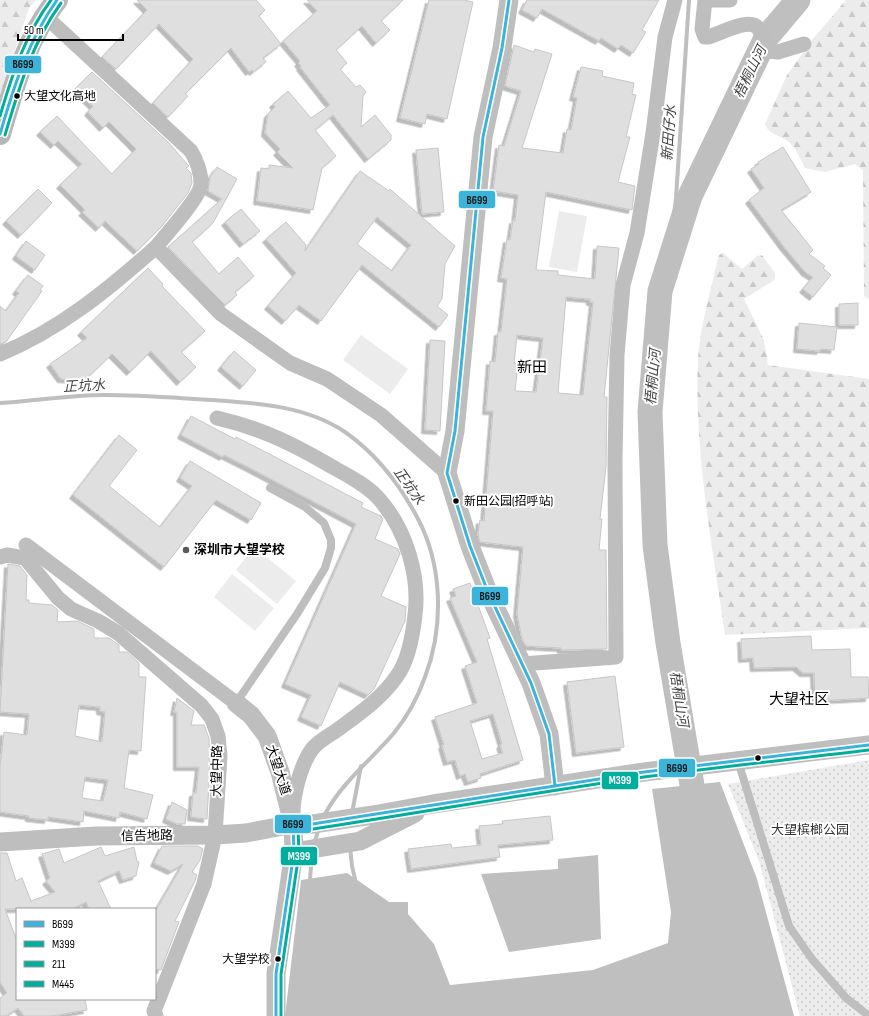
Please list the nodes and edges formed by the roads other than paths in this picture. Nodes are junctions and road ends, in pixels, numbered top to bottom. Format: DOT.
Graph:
graph roads {
  1 [pos="509,0"];
  2 [pos="675,0"];
  3 [pos="705,0"];
  4 [pos="710,0"];
  5 [pos="730,0"];
  6 [pos="51,8"];
  7 [pos="804,44"];
  8 [pos="0,134"];
  9 [pos="156,247"];
  10 [pos="0,354"];
  11 [pos="217,418"];
  12 [pos="447,473"];
  13 [pos="270,488"];
  14 [pos="26,545"];
  15 [pos="0,558"];
  16 [pos="522,664"];
  17 [pos="236,703"];
  18 [pos="869,745"];
  19 [pos="729,762"];
  20 [pos="555,786"];
  21 [pos="434,804"];
  22 [pos="300,824"];
  23 [pos="215,835"];
  24 [pos="0,842"];
  25 [pos="300,851"];
  26 [pos="156,1016"];
  27 [pos="276,1016"];
  28 [pos="869,1016"];
  1 -- 12 [label="street"];
  2 -- 16 [label="street"];
  3 -- 7 [label="street"];
  4 -- 5 [label="street"];
  6 -- 8 [label="main road"];
  6 -- 9 [label="street"];
  9 -- 10 [label="street"];
  9 -- 12 [label="street"];
  11 -- 22 [label="street"];
  12 -- 16 [label="street"];
  13 -- 17 [label="lane"];
  14 -- 17 [label="street"];
  15 -- 23 [label="street, 大望中路"];
  16 -- 20 [label="street"];
  17 -- 22 [label="street, 大望大道"];
  18 -- 19 [label="street, 信告地路"];
  19 -- 20 [label="street, 信告地路"];
  19 -- 28 [label="lane"];
  20 -- 21 [label="street, 信告地路"];
  21 -- 22 [label="street, 信告地路"];
  21 -- 25 [label="street"];
  22 -- 23 [label="street, 信告地路"];
  22 -- 25 [label="street, 大望大道"];
  23 -- 24 [label="street, 信告地路"];
  23 -- 26 [label="street, 大望中路"];
  25 -- 27 [label="street, 大望大道"];
}
